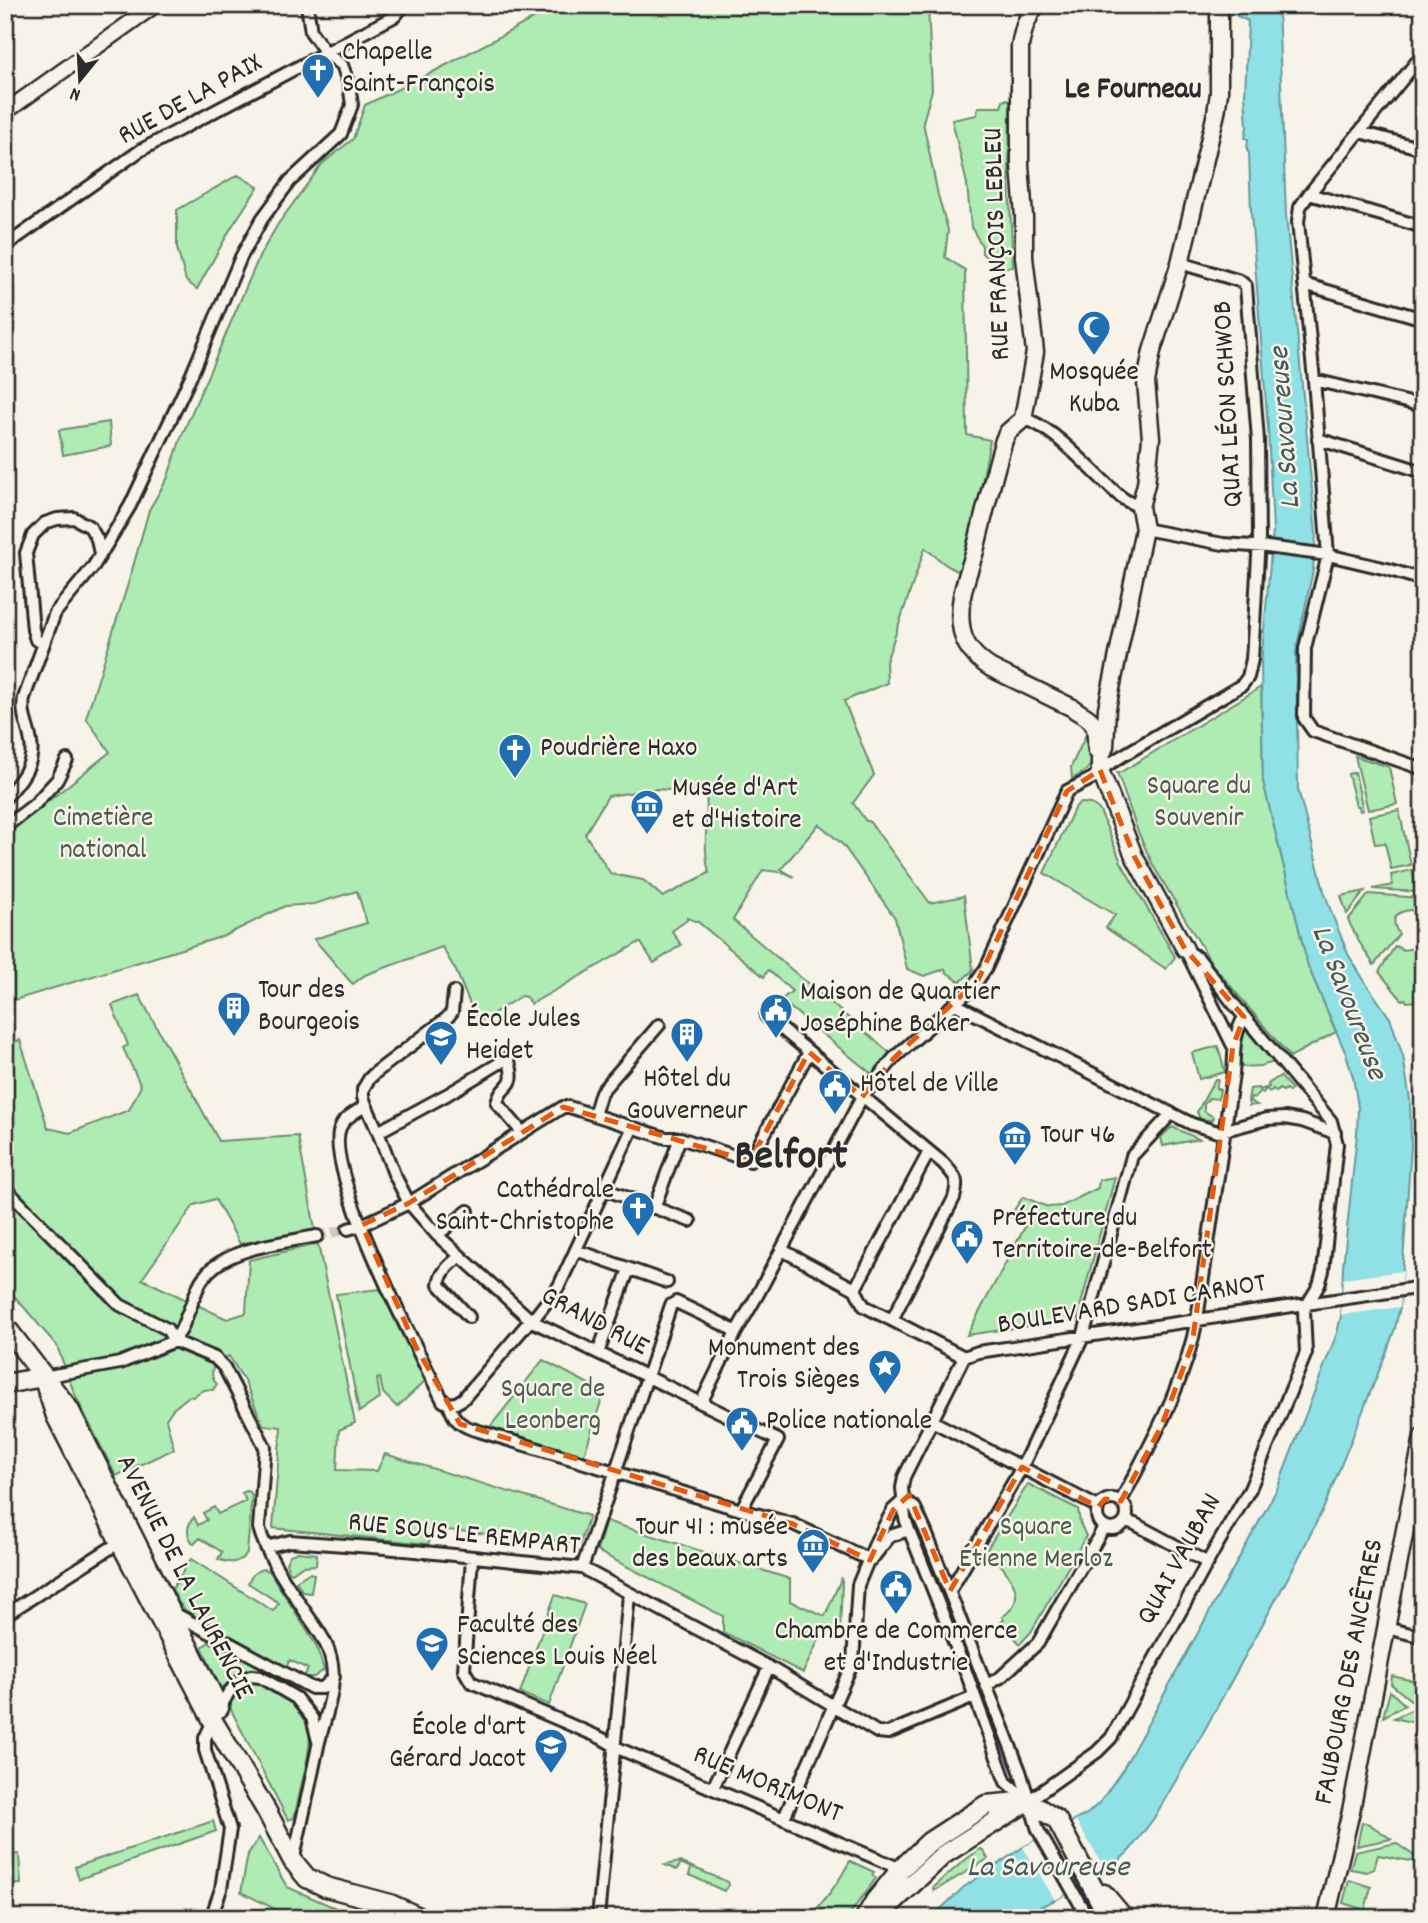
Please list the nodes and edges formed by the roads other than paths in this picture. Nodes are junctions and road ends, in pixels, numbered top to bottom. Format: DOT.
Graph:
graph roads {
  1 [pos="155,5"];
  2 [pos="307,5"];
  3 [pos="404,5"];
  4 [pos="1035,5"];
  5 [pos="1219,5"];
  6 [pos="327,54"];
  7 [pos="1422,55"];
  8 [pos="5,112"];
  9 [pos="1360,132"];
  10 [pos="1423,149"];
  11 [pos="1309,194"];
  12 [pos="1423,227"];
  13 [pos="5,246"];
  14 [pos="1180,262"];
  15 [pos="1304,284"];
  16 [pos="1423,319"];
  17 [pos="1314,380"];
  18 [pos="1423,406"];
  19 [pos="1023,419"];
  20 [pos="1318,439"];
  21 [pos="1423,472"];
  22 [pos="1140,507"];
  23 [pos="1144,529"];
  24 [pos="1264,547"];
  25 [pos="100,554"];
  26 [pos="1323,554"];
  27 [pos="1423,580"];
  28 [pos="43,643"];
  29 [pos="1073,708"];
  30 [pos="1107,708"];
  31 [pos="66,760"];
  32 [pos="1100,765"];
  33 [pos="1423,769"];
  34 [pos="5,797"];
  35 [pos="5,827"];
  36 [pos="1185,948"];
  37 [pos="454,992"];
  38 [pos="956,1004"];
  39 [pos="766,1016"];
  40 [pos="1244,1017"];
  41 [pos="659,1025"];
  42 [pos="1233,1046"];
  43 [pos="809,1052"];
  44 [pos="862,1097"];
  45 [pos="366,1105"];
  46 [pos="1171,1114"];
  47 [pos="594,1115"];
  48 [pos="639,1129"];
  49 [pos="1225,1129"];
  50 [pos="378,1132"];
  51 [pos="522,1132"];
  52 [pos="1335,1133"];
  53 [pos="680,1138"];
  54 [pos="929,1152"];
  55 [pos="5,1188"];
  56 [pos="604,1189"];
  57 [pos="409,1203"];
  58 [pos="654,1208"];
  59 [pos="468,1211"];
  60 [pos="690,1221"];
  61 [pos="362,1225"];
  62 [pos="348,1229"];
  63 [pos="317,1236"];
  64 [pos="437,1236"];
  65 [pos="576,1250"];
  66 [pos="782,1250"];
  67 [pos="460,1256"];
  68 [pos="629,1269"];
  69 [pos="667,1282"];
  70 [pos="1423,1287"];
  71 [pos="855,1289"];
  72 [pos="1307,1303"];
  73 [pos="469,1317"];
  74 [pos="1197,1319"];
  75 [pos="892,1320"];
  76 [pos="532,1321"];
  77 [pos="5,1326"];
  78 [pos="736,1332"];
  79 [pos="1083,1336"];
  80 [pos="174,1341"];
  81 [pos="598,1353"];
  82 [pos="964,1357"];
  83 [pos="43,1377"];
  84 [pos="648,1377"];
  85 [pos="5,1384"];
  86 [pos="701,1403"];
  87 [pos="449,1404"];
  88 [pos="932,1421"];
  89 [pos="1423,1436"];
  90 [pos="1022,1467"];
  91 [pos="615,1472"];
  92 [pos="904,1500"];
  93 [pos="1121,1501"];
  94 [pos="1098,1507"];
  95 [pos="741,1510"];
  96 [pos="1126,1521"];
  97 [pos="1104,1527"];
  98 [pos="909,1530"];
  99 [pos="120,1542"];
  100 [pos="266,1547"];
  101 [pos="144,1555"];
  102 [pos="472,1558"];
  103 [pos="870,1560"];
  104 [pos="1208,1563"];
  105 [pos="582,1568"];
  106 [pos="145,1590"];
  107 [pos="950,1591"];
  108 [pos="629,1595"];
  109 [pos="171,1611"];
  110 [pos="5,1615"];
  111 [pos="1386,1629"];
  112 [pos="1423,1637"];
  113 [pos="769,1667"];
  114 [pos="334,1677"];
  115 [pos="987,1685"];
  116 [pos="974,1696"];
  117 [pos="834,1706"];
  118 [pos="216,1715"];
  119 [pos="319,1744"];
  120 [pos="616,1746"];
  121 [pos="713,1788"];
  122 [pos="1028,1801"];
  123 [pos="784,1818"];
  124 [pos="293,1861"];
  125 [pos="901,1869"];
  126 [pos="1091,1882"];
  127 [pos="211,1918"];
  128 [pos="421,1918"];
  129 [pos="598,1918"];
  130 [pos="865,1918"];
  131 [pos="876,1918"];
  132 [pos="1088,1918"];
  133 [pos="1108,1918"];
  134 [pos="1124,1918"];
  135 [pos="1326,1918"];
  1 -- 8 [label="street"];
  2 -- 6 [label="street"];
  3 -- 6 [label="street, RUE DE LA PAIX"];
  4 -- 19 [label="main road, RUE FRANÇOIS LEBLEU"];
  5 -- 14 [label="main road"];
  6 -- 13 [label="street, RUE DE LA PAIX"];
  6 -- 25 [label="street"];
  7 -- 9 [label="street"];
  9 -- 10 [label="street"];
  9 -- 11 [label="street"];
  11 -- 12 [label="street"];
  11 -- 15 [label="street"];
  14 -- 22 [label="main road"];
  14 -- 24 [label="street, QUAI LÉON SCHWOB"];
  15 -- 16 [label="street"];
  15 -- 17 [label="street"];
  17 -- 18 [label="street"];
  17 -- 20 [label="street"];
  19 -- 22 [label="street"];
  19 -- 29 [label="main road"];
  20 -- 21 [label="street"];
  20 -- 26 [label="street"];
  22 -- 23 [label="main road"];
  23 -- 24 [label="street"];
  23 -- 30 [label="main road"];
  24 -- 26 [label="street"];
  24 -- 32 [label="street"];
  25 -- 28 [label="street"];
  25 -- 28 [label="street"];
  26 -- 27 [label="street"];
  26 -- 33 [label="street"];
  28 -- 34 [label="street"];
  29 -- 30 [label="street"];
  29 -- 32 [label="main road"];
  30 -- 32 [label="main road"];
  31 -- 35 [label="street"];
  32 -- 36 [label="main road"];
  32 -- 38 [label="street"];
  36 -- 40 [label="street"];
  36 -- 42 [label="street"];
  37 -- 45 [label="street"];
  38 -- 44 [label="street"];
  38 -- 46 [label="street"];
  39 -- 43 [label="street"];
  40 -- 42 [label="street"];
  40 -- 52 [label="street"];
  41 -- 47 [label="street"];
  42 -- 49 [label="street"];
  43 -- 44 [label="street"];
  43 -- 53 [label="street"];
  44 -- 54 [label="street"];
  44 -- 66 [label="street"];
  45 -- 50 [label="street, GRAND RUE"];
  45 -- 61 [label="street"];
  46 -- 49 [label="street"];
  46 -- 79 [label="street"];
  47 -- 48 [label="street"];
  47 -- 51 [label="street"];
  48 -- 53 [label="street"];
  48 -- 56 [label="street"];
  49 -- 52 [label="street"];
  49 -- 74 [label="street"];
  50 -- 51 [label="street"];
  50 -- 57 [label="street, GRAND RUE"];
  51 -- 57 [label="street"];
  52 -- 72 [label="street"];
  53 -- 58 [label="street"];
  54 -- 71 [label="street"];
  54 -- 75 [label="street"];
  55 -- 80 [label="street"];
  56 -- 58 [label="street"];
  56 -- 65 [label="street"];
  57 -- 61 [label="street"];
  57 -- 64 [label="street, GRAND RUE"];
  58 -- 60 [label="street"];
  59 -- 64 [label="street"];
  61 -- 62 [label="street"];
  61 -- 87 [label="street"];
  63 -- 80 [label="street"];
  64 -- 67 [label="street, GRAND RUE"];
  65 -- 68 [label="street"];
  65 -- 76 [label="street"];
  66 -- 71 [label="street"];
  66 -- 78 [label="street"];
  67 -- 73 [label="street"];
  67 -- 76 [label="street, GRAND RUE"];
  68 -- 69 [label="street"];
  68 -- 81 [label="street"];
  70 -- 72 [label="street, BOULEVARD SADI CARNOT"];
  71 -- 75 [label="street"];
  72 -- 74 [label="street, BOULEVARD SADI CARNOT"];
  72 -- 104 [label="street, QUAI VAUBAN"];
  74 -- 79 [label="street, BOULEVARD SADI CARNOT"];
  74 -- 93 [label="street"];
  75 -- 82 [label="street"];
  76 -- 81 [label="street, GRAND RUE"];
  76 -- 87 [label="street"];
  77 -- 83 [label="main road, AVENUE DE LA LAURENCIE"];
  78 -- 84 [label="street"];
  78 -- 86 [label="street"];
  79 -- 82 [label="street, BOULEVARD SADI CARNOT"];
  79 -- 90 [label="street"];
  80 -- 83 [label="street"];
  80 -- 100 [label="street"];
  81 -- 84 [label="street, GRAND RUE"];
  82 -- 88 [label="street"];
  83 -- 85 [label="main road"];
  83 -- 99 [label="main road, AVENUE DE LA LAURENCIE"];
  83 -- 101 [label="main road, AVENUE DE LA LAURENCIE"];
  84 -- 86 [label="street, GRAND RUE"];
  84 -- 91 [label="street"];
  86 -- 95 [label="street, GRAND RUE"];
  87 -- 91 [label="street"];
  88 -- 90 [label="street"];
  88 -- 92 [label="street"];
  89 -- 111 [label="main road, FAUBOURG DES ANCÊTRES"];
  90 -- 94 [label="street"];
  90 -- 107 [label="street"];
  91 -- 95 [label="street"];
  91 -- 105 [label="street"];
  92 -- 98 [label="street"];
  92 -- 103 [label="street"];
  92 -- 107 [label="street"];
  93 -- 94 [label="street"];
  93 -- 96 [label="street"];
  94 -- 97 [label="street"];
  95 -- 103 [label="street"];
  96 -- 97 [label="street"];
  96 -- 104 [label="street"];
  97 -- 115 [label="street"];
  98 -- 103 [label="street"];
  98 -- 116 [label="street"];
  99 -- 101 [label="street"];
  99 -- 106 [label="main road, AVENUE DE LA LAURENCIE"];
  99 -- 110 [label="street"];
  100 -- 102 [label="street, RUE SOUS LE REMPART"];
  100 -- 114 [label="street"];
  101 -- 109 [label="main road, AVENUE DE LA LAURENCIE"];
  102 -- 105 [label="street, RUE SOUS LE REMPART"];
  102 -- 120 [label="street, RUE MORIMONT"];
  103 -- 117 [label="street"];
  104 -- 122 [label="street, QUAI VAUBAN"];
  105 -- 108 [label="street, RUE SOUS LE REMPART"];
  106 -- 109 [label="street"];
  106 -- 118 [label="main road, AVENUE DE LA LAURENCIE"];
  107 -- 115 [label="street"];
  108 -- 113 [label="street, RUE SOUS LE REMPART"];
  108 -- 120 [label="street"];
  109 -- 114 [label="street"];
  109 -- 118 [label="main road, AVENUE DE LA LAURENCIE"];
  111 -- 112 [label="street"];
  111 -- 135 [label="main road, FAUBOURG DES ANCÊTRES"];
  113 -- 117 [label="street, RUE SOUS LE REMPART"];
  113 -- 121 [label="street"];
  114 -- 119 [label="street"];
  115 -- 122 [label="street"];
  116 -- 117 [label="street, RUE SOUS LE REMPART"];
  116 -- 122 [label="street"];
  117 -- 123 [label="street"];
  118 -- 119 [label="street"];
  118 -- 124 [label="main road, AVENUE DE LA LAURENCIE"];
  118 -- 127 [label="street"];
  119 -- 124 [label="street"];
  120 -- 121 [label="street, RUE MORIMONT"];
  120 -- 129 [label="street"];
  121 -- 123 [label="street, RUE MORIMONT"];
  122 -- 125 [label="main road, QUAI VAUBAN"];
  122 -- 126 [label="main road"];
  122 -- 131 [label="main road, QUAI VAUBAN"];
  122 -- 132 [label="street"];
  123 -- 125 [label="street, RUE MORIMONT"];
  124 -- 128 [label="main road, AVENUE DE LA LAURENCIE"];
  125 -- 130 [label="main road, QUAI VAUBAN"];
  126 -- 133 [label="main road"];
  126 -- 134 [label="main road"];
}
